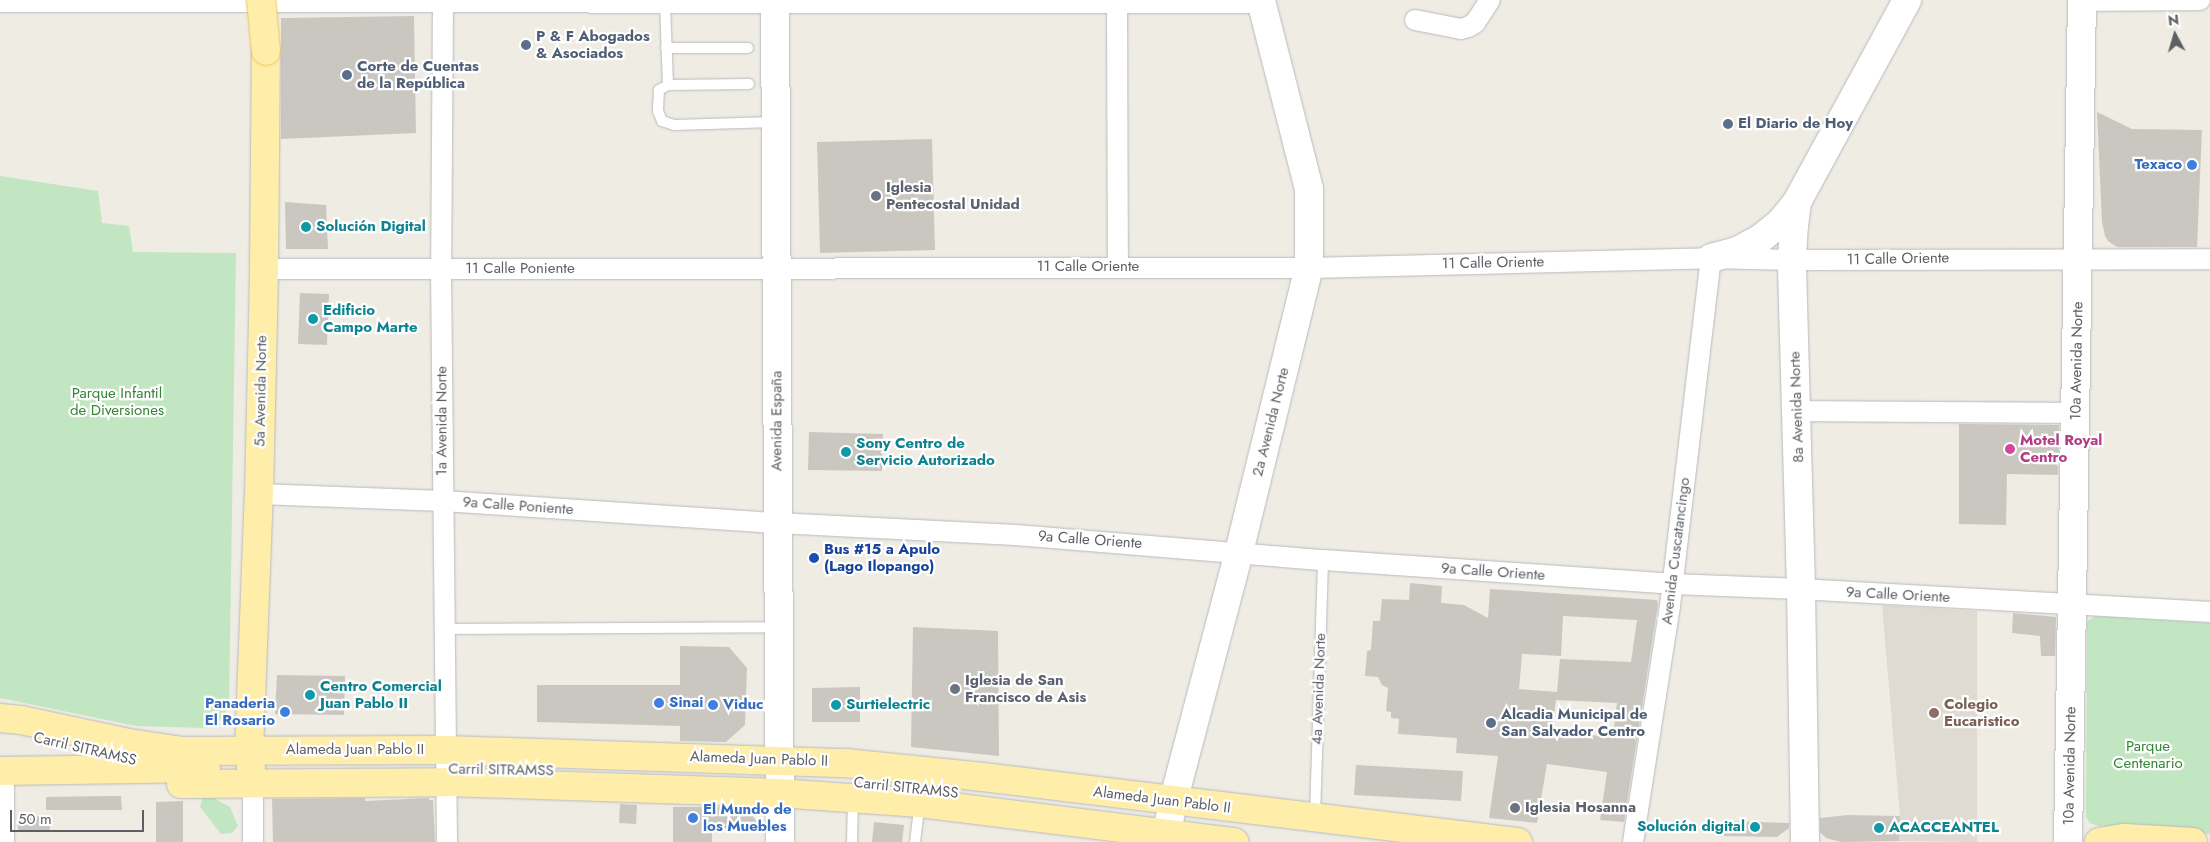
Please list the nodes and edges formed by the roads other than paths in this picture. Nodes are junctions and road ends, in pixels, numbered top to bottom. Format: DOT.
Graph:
graph roads {
  1 [pos="261,0"];
  2 [pos="1490,0"];
  3 [pos="1907,0"];
  4 [pos="2200,0"];
  5 [pos="443,1"];
  6 [pos="1034,1"];
  7 [pos="1261,1"];
  8 [pos="2082,1"];
  9 [pos="0,2"];
  10 [pos="633,2"];
  11 [pos="775,2"];
  12 [pos="1117,2"];
  13 [pos="665,3"];
  14 [pos="1415,20"];
  15 [pos="666,48"];
  16 [pos="748,48"];
  17 [pos="749,84"];
  18 [pos="668,85"];
  19 [pos="776,122"];
  20 [pos="1797,202"];
  21 [pos="1711,258"];
  22 [pos="2078,258"];
  23 [pos="2210,258"];
  24 [pos="1792,260"];
  25 [pos="1118,267"];
  26 [pos="776,268"];
  27 [pos="1309,268"];
  28 [pos="264,269"];
  29 [pos="442,270"];
  30 [pos="1797,411"];
  31 [pos="2076,412"];
  32 [pos="259,494"];
  33 [pos="443,501"];
  34 [pos="777,523"];
  35 [pos="1239,552"];
  36 [pos="1323,560"];
  37 [pos="1672,584"];
  38 [pos="1801,589"];
  39 [pos="2072,605"];
  40 [pos="2210,612"];
  41 [pos="778,627"];
  42 [pos="446,629"];
  43 [pos="0,718"];
  44 [pos="0,732"];
  45 [pos="251,767"];
  46 [pos="448,767"];
  47 [pos="171,769"];
  48 [pos="778,776"];
  49 [pos="1,782"];
  50 [pos="853,798"];
  51 [pos="920,803"];
  52 [pos="1315,818"];
  53 [pos="1168,824"];
  54 [pos="4,842"];
  55 [pos="253,842"];
  56 [pos="447,842"];
  57 [pos="780,842"];
  58 [pos="852,842"];
  59 [pos="915,842"];
  60 [pos="1235,842"];
  61 [pos="1368,842"];
  62 [pos="1518,842"];
  63 [pos="1633,842"];
  64 [pos="1805,842"];
  65 [pos="2068,842"];
  66 [pos="2099,842"];
  67 [pos="2193,842"];
  1 -- 28 [label="main road, 5a Avenida Norte, bridge"];
  2 -- 14 [label="street"];
  3 -- 20 [label="street, 8a Avenida Norte"];
  4 -- 8 [label="street"];
  5 -- 9 [label="street"];
  5 -- 10 [label="street"];
  5 -- 29 [label="street, 1a Avenida Norte"];
  6 -- 11 [label="street"];
  6 -- 12 [label="street"];
  7 -- 12 [label="street"];
  7 -- 27 [label="street, 2a Avenida Norte"];
  8 -- 22 [label="street, 10a Avenida Norte"];
  10 -- 13 [label="street"];
  11 -- 13 [label="street"];
  11 -- 19 [label="street, Avenida España"];
  12 -- 25 [label="street"];
  13 -- 15 [label="lane"];
  15 -- 16 [label="lane"];
  15 -- 18 [label="lane"];
  17 -- 18 [label="lane"];
  18 -- 19 [label="lane"];
  19 -- 26 [label="street, Avenida España"];
  20 -- 21 [label="street"];
  20 -- 24 [label="street, 8a Avenida Norte"];
  21 -- 24 [label="street, 11 Calle Oriente"];
  21 -- 27 [label="street, 11 Calle Oriente"];
  21 -- 37 [label="street, Avenida Cuscatancingo"];
  22 -- 23 [label="street, 11 Calle Oriente"];
  22 -- 24 [label="street, 11 Calle Oriente"];
  22 -- 31 [label="street, 10a Avenida Norte"];
  24 -- 30 [label="street, 8a Avenida Norte"];
  25 -- 26 [label="street, 11 Calle Oriente"];
  25 -- 27 [label="street, 11 Calle Oriente"];
  26 -- 29 [label="street, 11 Calle Poniente"];
  26 -- 34 [label="street, Avenida España"];
  27 -- 35 [label="street, 2a Avenida Norte"];
  28 -- 29 [label="street, 11 Calle Poniente"];
  28 -- 32 [label="main road, 5a Avenida Norte"];
  29 -- 33 [label="street, 1a Avenida Norte"];
  30 -- 31 [label="street"];
  30 -- 38 [label="street, 8a Avenida Norte"];
  31 -- 39 [label="street, 10a Avenida Norte"];
  32 -- 33 [label="street, 9a Calle Poniente"];
  32 -- 45 [label="main road, 5a Avenida Norte"];
  33 -- 34 [label="street, 9a Calle Poniente"];
  33 -- 42 [label="street, 1a Avenida Norte"];
  34 -- 35 [label="street, 9a Calle Oriente"];
  34 -- 41 [label="street, Avenida España"];
  35 -- 36 [label="street, 9a Calle Oriente"];
  35 -- 53 [label="street, 2a Avenida Norte"];
  36 -- 37 [label="street, 9a Calle Oriente"];
  36 -- 52 [label="lane, 4a Avenida Norte"];
  37 -- 38 [label="street, 9a Calle Oriente"];
  37 -- 63 [label="street, Avenida Cuscatancingo"];
  38 -- 39 [label="street, 9a Calle Oriente"];
  38 -- 64 [label="street, 8a Avenida Norte"];
  39 -- 40 [label="street, 9a Calle Oriente"];
  39 -- 65 [label="street, 10a Avenida Norte"];
  41 -- 42 [label="lane"];
  41 -- 48 [label="street, Avenida España"];
  42 -- 46 [label="street, 1a Avenida Norte"];
  43 -- 45 [label="main road, Alameda Juan Pablo II"];
  44 -- 47 [label="main road, Carril SITRAMSS"];
  45 -- 46 [label="main road, Alameda Juan Pablo II"];
  45 -- 47 [label="main road, Carril SITRAMSS"];
  45 -- 49 [label="main road, Alameda Juan Pablo II"];
  45 -- 55 [label="street"];
  46 -- 48 [label="main road, Carril SITRAMSS"];
  46 -- 56 [label="street, 1a Avenida Norte"];
  47 -- 49 [label="main road, Carril SITRAMSS"];
  48 -- 50 [label="main road, Alameda Juan Pablo II"];
  48 -- 53 [label="main road, Carril SITRAMSS"];
  48 -- 57 [label="street, Avenida España"];
  49 -- 54 [label="street"];
  50 -- 51 [label="main road, Alameda Juan Pablo II"];
  50 -- 58 [label="lane"];
  51 -- 53 [label="main road, Alameda Juan Pablo II"];
  51 -- 59 [label="lane"];
  52 -- 53 [label="main road, Alameda Juan Pablo II"];
  52 -- 62 [label="main road, Alameda Juan Pablo II"];
  53 -- 60 [label="main road, Alameda Juan Pablo II"];
  53 -- 61 [label="main road, Carril SITRAMSS"];
  66 -- 67 [label="main road"];
}
